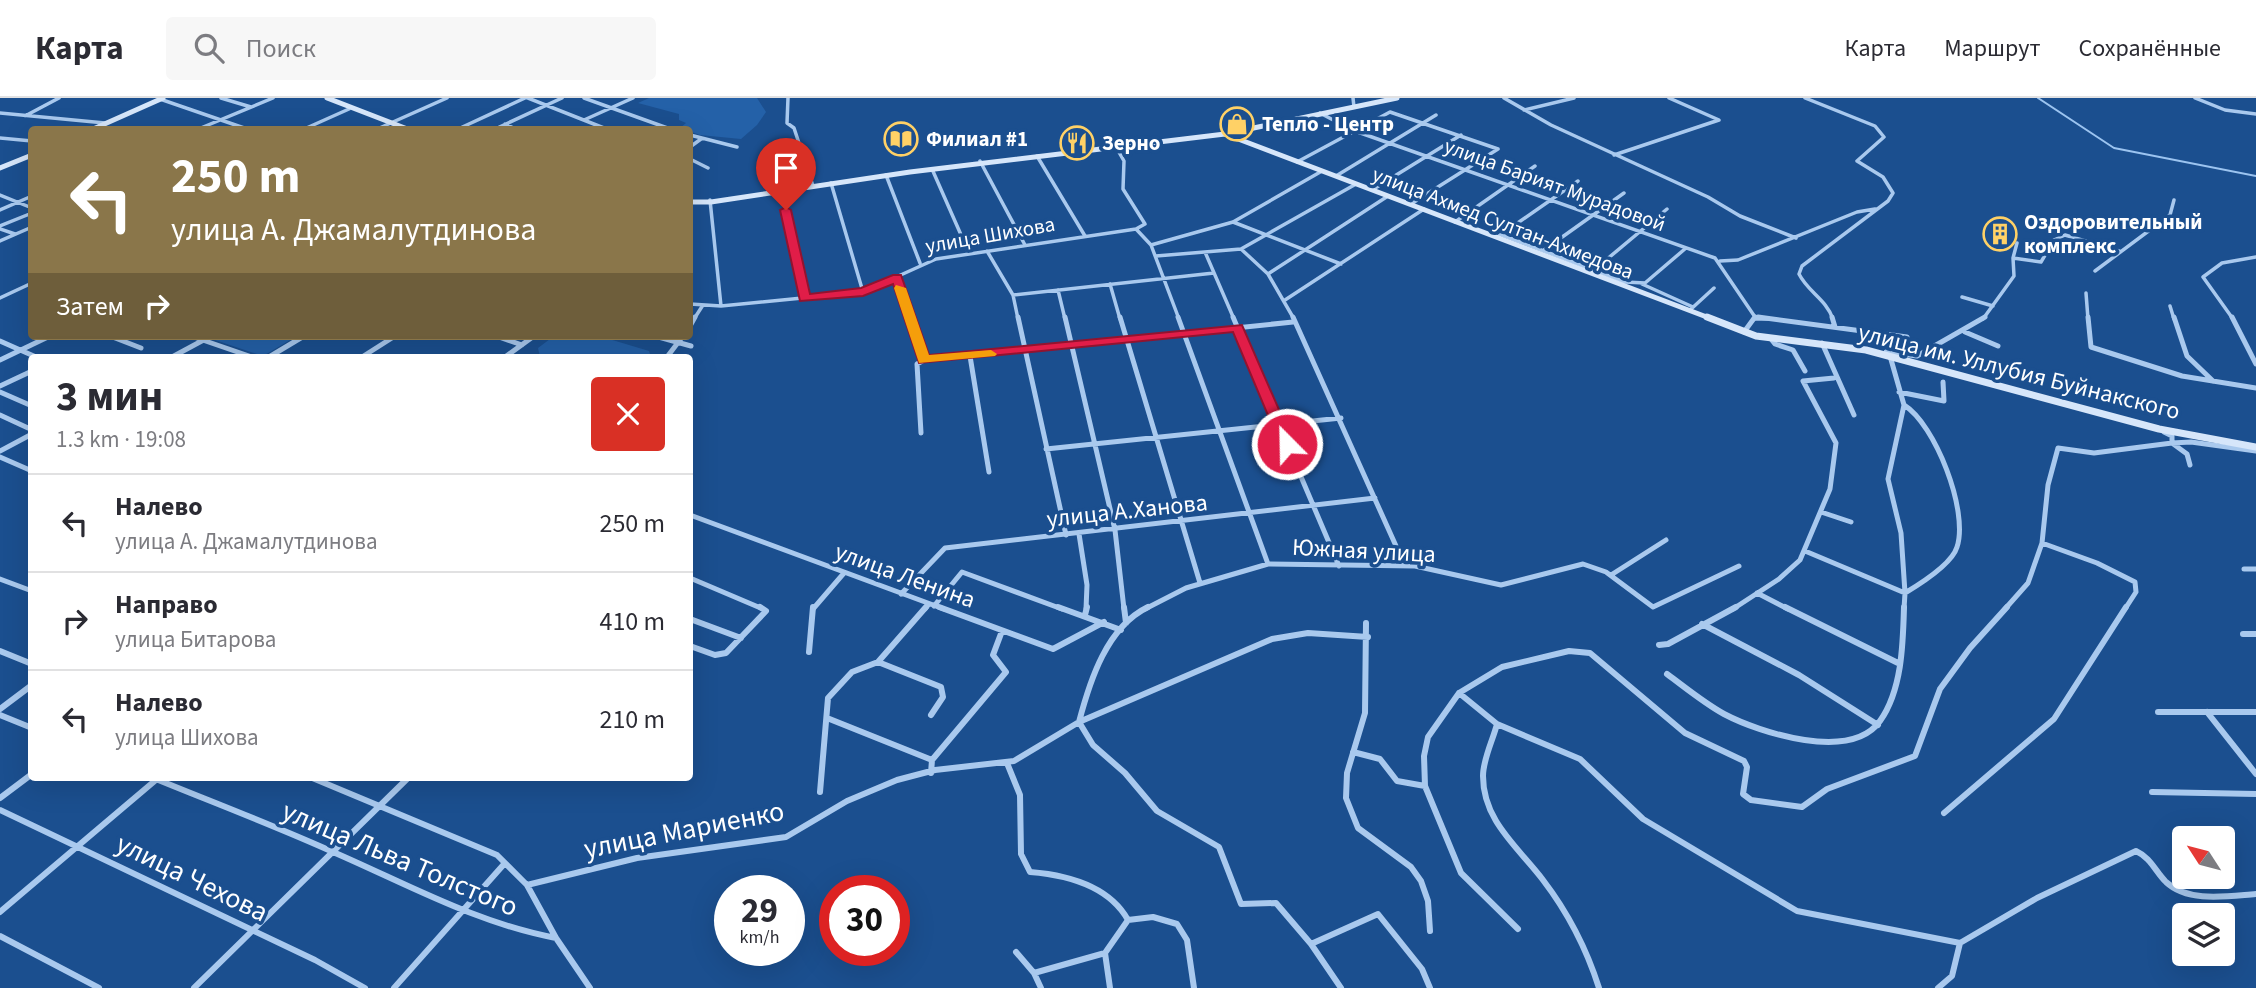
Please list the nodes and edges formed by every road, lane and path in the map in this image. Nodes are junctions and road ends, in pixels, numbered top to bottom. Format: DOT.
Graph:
graph roads {
  1 [pos="59,98"];
  2 [pos="221,98"];
  3 [pos="273,98"];
  4 [pos="319,98"];
  5 [pos="327,98"];
  6 [pos="447,98"];
  7 [pos="526,98"];
  8 [pos="562,98"];
  9 [pos="584,98"];
  10 [pos="633,98"];
  11 [pos="788,98"];
  12 [pos="1353,98"];
  13 [pos="1396,98"];
  14 [pos="1504,98"];
  15 [pos="1574,98"];
  16 [pos="1669,98"];
  17 [pos="1805,98"];
  18 [pos="2195,98"];
  19 [pos="2211,98"];
  20 [pos="162,99"];
  21 [pos="2203,101"];
  22 [pos="545,106"];
  23 [pos="1352,106"];
  24 [pos="251,107"];
  25 [pos="611,108"];
  26 [pos="349,109"];
  27 [pos="1524,110"];
  28 [pos="0,113"];
  29 [pos="1321,114"];
  30 [pos="2256,114"];
  31 [pos="1436,115"];
  32 [pos="25,116"];
  33 [pos="220,120"];
  34 [pos="583,120"];
  35 [pos="1423,122"];
  36 [pos="107,123"];
  37 [pos="390,123"];
  38 [pos="505,124"];
  39 [pos="101,126"];
  40 [pos="206,126"];
  41 [pos="238,126"];
  42 [pos="311,126"];
  43 [pos="384,126"];
  44 [pos="394,126"];
  45 [pos="399,126"];
  46 [pos="465,126"];
  47 [pos="501,126"];
  48 [pos="509,126"];
  49 [pos="599,126"];
  50 [pos="662,126"];
  51 [pos="1352,130"];
  52 [pos="1225,134"];
  53 [pos="1461,135"];
  54 [pos="693,136"];
  55 [pos="0,138"];
  56 [pos="701,139"];
  57 [pos="28,141"];
  58 [pos="1388,142"];
  59 [pos="693,145"];
  60 [pos="1116,147"];
  61 [pos="737,148"];
  62 [pos="1614,155"];
  63 [pos="1037,156"];
  64 [pos="1427,156"];
  65 [pos="28,158"];
  66 [pos="693,160"];
  67 [pos="0,162"];
  68 [pos="980,162"];
  69 [pos="1297,162"];
  70 [pos="9,165"];
  71 [pos="1535,166"];
  72 [pos="708,167"];
  73 [pos="0,169"];
  74 [pos="932,169"];
  75 [pos="1465,170"];
  76 [pos="1322,171"];
  77 [pos="886,175"];
  78 [pos="1336,176"];
  79 [pos="1578,181"];
  80 [pos="831,183"];
  81 [pos="813,184"];
  82 [pos="1356,184"];
  83 [pos="1508,185"];
  84 [pos="781,188"];
  85 [pos="1372,190"];
  86 [pos="1624,192"];
  87 [pos="0,195"];
  88 [pos="1388,196"];
  89 [pos="28,199"];
  90 [pos="1550,200"];
  91 [pos="2174,200"];
  92 [pos="693,201"];
  93 [pos="710,201"];
  94 [pos="17,203"];
  95 [pos="1411,204"];
  96 [pos="28,208"];
  97 [pos="1424,209"];
  98 [pos="1667,209"];
  99 [pos="1878,209"];
  100 [pos="0,210"];
  101 [pos="28,212"];
  102 [pos="1592,215"];
  103 [pos="1233,222"];
  104 [pos="1455,222"];
  105 [pos="0,227"];
  106 [pos="28,229"];
  107 [pos="1136,229"];
  108 [pos="1638,232"];
  109 [pos="15,234"];
  110 [pos="1266,234"];
  111 [pos="1085,236"];
  112 [pos="1499,236"];
  113 [pos="1797,238"];
  114 [pos="0,241"];
  115 [pos="2017,243"];
  116 [pos="1150,244"];
  117 [pos="1025,245"];
  118 [pos="1686,248"];
  119 [pos="1241,249"];
  120 [pos="1305,250"];
  121 [pos="1544,250"];
  122 [pos="987,251"];
  123 [pos="2119,251"];
  124 [pos="1205,252"];
  125 [pos="969,253"];
  126 [pos="1156,256"];
  127 [pos="2256,257"];
  128 [pos="2013,258"];
  129 [pos="1718,260"];
  130 [pos="920,263"];
  131 [pos="1341,264"];
  132 [pos="1594,270"];
  133 [pos="2095,271"];
  134 [pos="1214,273"];
  135 [pos="1268,274"];
  136 [pos="897,278"];
  137 [pos="1164,278"];
  138 [pos="1623,283"];
  139 [pos="1110,284"];
  140 [pos="1642,284"];
  141 [pos="28,285"];
  142 [pos="1714,288"];
  143 [pos="1058,289"];
  144 [pos="863,292"];
  145 [pos="2085,293"];
  146 [pos="1013,295"];
  147 [pos="1962,297"];
  148 [pos="0,298"];
  149 [pos="804,298"];
  150 [pos="1285,300"];
  151 [pos="693,304"];
  152 [pos="703,305"];
  153 [pos="721,306"];
  154 [pos="1993,306"];
  155 [pos="2170,306"];
  156 [pos="1691,309"];
  157 [pos="1755,317"];
  158 [pos="693,321"];
  159 [pos="1293,322"];
  160 [pos="1835,327"];
  161 [pos="1237,328"];
  162 [pos="1744,332"];
  163 [pos="1965,332"];
  164 [pos="1183,334"];
  165 [pos="1907,337"];
  166 [pos="1771,339"];
  167 [pos="41,340"];
  168 [pos="120,340"];
  169 [pos="297,340"];
  170 [pos="389,340"];
  171 [pos="508,340"];
  172 [pos="529,340"];
  173 [pos="672,340"];
  174 [pos="1127,340"];
  175 [pos="0,341"];
  176 [pos="203,341"];
  177 [pos="680,342"];
  178 [pos="1822,343"];
  179 [pos="522,345"];
  180 [pos="691,346"];
  181 [pos="1069,346"];
  182 [pos="1998,346"];
  183 [pos="141,348"];
  184 [pos="20,350"];
  185 [pos="1024,350"];
  186 [pos="1866,350"];
  187 [pos="29,354"];
  188 [pos="178,354"];
  189 [pos="243,354"];
  190 [pos="274,354"];
  191 [pos="367,354"];
  192 [pos="509,354"];
  193 [pos="670,354"];
  194 [pos="970,355"];
  195 [pos="1890,356"];
  196 [pos="0,360"];
  197 [pos="924,360"];
  198 [pos="2256,364"];
  199 [pos="1805,372"];
  200 [pos="28,373"];
  201 [pos="1834,379"];
  202 [pos="2213,381"];
  203 [pos="1943,382"];
  204 [pos="0,386"];
  205 [pos="2256,388"];
  206 [pos="0,392"];
  207 [pos="1899,393"];
  208 [pos="28,404"];
  209 [pos="1904,405"];
  210 [pos="0,415"];
  211 [pos="1854,415"];
  212 [pos="1341,418"];
  213 [pos="1278,424"];
  214 [pos="28,428"];
  215 [pos="2159,429"];
  216 [pos="1218,430"];
  217 [pos="921,433"];
  218 [pos="28,436"];
  219 [pos="1154,437"];
  220 [pos="2172,443"];
  221 [pos="1094,444"];
  222 [pos="1046,449"];
  223 [pos="2256,449"];
  224 [pos="0,451"];
  225 [pos="0,457"];
  226 [pos="2190,466"];
  227 [pos="28,469"];
  228 [pos="989,472"];
  229 [pos="1375,498"];
  230 [pos="1313,505"];
  231 [pos="1821,512"];
  232 [pos="1249,515"];
  233 [pos="693,517"];
  234 [pos="1181,522"];
  235 [pos="1851,522"];
  236 [pos="1115,530"];
  237 [pos="1079,534"];
  238 [pos="1066,535"];
  239 [pos="1666,540"];
  240 [pos="2042,543"];
  241 [pos="1805,551"];
  242 [pos="1268,564"];
  243 [pos="1339,566"];
  244 [pos="1405,566"];
  245 [pos="1738,566"];
  246 [pos="2244,569"];
  247 [pos="2256,569"];
  248 [pos="844,573"];
  249 [pos="1611,575"];
  250 [pos="0,579"];
  251 [pos="693,579"];
  252 [pos="1200,583"];
  253 [pos="28,590"];
  254 [pos="1757,593"];
  255 [pos="1905,593"];
  256 [pos="901,594"];
  257 [pos="932,605"];
  258 [pos="1085,615"];
  259 [pos="693,619"];
  260 [pos="1104,622"];
  261 [pos="1126,623"];
  262 [pos="1366,623"];
  263 [pos="1702,624"];
  264 [pos="1121,630"];
  265 [pos="1002,631"];
  266 [pos="2243,634"];
  267 [pos="2256,634"];
  268 [pos="1368,637"];
  269 [pos="741,638"];
  270 [pos="1659,645"];
  271 [pos="693,647"];
  272 [pos="0,651"];
  273 [pos="808,652"];
  274 [pos="28,662"];
  275 [pos="878,662"];
  276 [pos="1898,663"];
  277 [pos="1667,674"];
  278 [pos="28,688"];
  279 [pos="1460,693"];
  280 [pos="0,709"];
  281 [pos="2158,712"];
  282 [pos="2207,712"];
  283 [pos="2256,712"];
  284 [pos="0,715"];
  285 [pos="931,715"];
  286 [pos="827,718"];
  287 [pos="1079,722"];
  288 [pos="1497,724"];
  289 [pos="1878,725"];
  290 [pos="28,726"];
  291 [pos="1353,752"];
  292 [pos="932,760"];
  293 [pos="1007,763"];
  294 [pos="931,772"];
  295 [pos="2256,774"];
  296 [pos="28,777"];
  297 [pos="152,781"];
  298 [pos="163,781"];
  299 [pos="320,781"];
  300 [pos="406,781"];
  301 [pos="1425,786"];
  302 [pos="820,792"];
  303 [pos="2152,792"];
  304 [pos="2256,794"];
  305 [pos="0,797"];
  306 [pos="382,806"];
  307 [pos="0,810"];
  308 [pos="1944,813"];
  309 [pos="76,846"];
  310 [pos="335,852"];
  311 [pos="505,863"];
  312 [pos="527,885"];
  313 [pos="2256,894"];
  314 [pos="0,912"];
  315 [pos="462,913"];
  316 [pos="1128,920"];
  317 [pos="1518,929"];
  318 [pos="253,931"];
  319 [pos="1430,931"];
  320 [pos="0,936"];
  321 [pos="556,939"];
  322 [pos="1961,943"];
  323 [pos="1311,944"];
  324 [pos="1016,952"];
  325 [pos="1105,953"];
  326 [pos="1034,973"];
  327 [pos="99,988"];
  328 [pos="194,988"];
  329 [pos="365,988"];
  330 [pos="394,988"];
  331 [pos="590,988"];
  332 [pos="1041,988"];
  333 [pos="1110,988"];
  334 [pos="1194,988"];
  335 [pos="1341,988"];
  336 [pos="1430,988"];
  337 [pos="1598,988"];
  338 [pos="1938,988"];
  1 -- 32 [label="street"];
  2 -- 24 [label="street"];
  3 -- 24 [label="street"];
  4 -- 26 [label="main road"];
  5 -- 37 [label="main road"];
  6 -- 37 [label="street"];
  7 -- 22 [label="street"];
  7 -- 46 [label="street"];
  8 -- 22 [label="street"];
  9 -- 25 [label="street"];
  10 -- 25 [label="street"];
  11 -- 81 [label="street"];
  12 -- 23 [label="street"];
  13 -- 23 [label="main road"];
  14 -- 27 [label="street"];
  15 -- 27 [label="street"];
  16 -- 62 [label="street"];
  17 -- 99 [label="street"];
  18 -- 21 [label="street"];
  19 -- 21 [label="street"];
  20 -- 33 [label="street"];
  20 -- 36 [label="main road"];
  21 -- 30 [label="street"];
  22 -- 34 [label="street"];
  22 -- 38 [label="street"];
  23 -- 29 [label="main road"];
  24 -- 33 [label="street"];
  25 -- 34 [label="street"];
  25 -- 50 [label="street"];
  26 -- 37 [label="main road"];
  26 -- 42 [label="street"];
  27 -- 62 [label="street"];
  28 -- 32 [label="street"];
  29 -- 51 [label="street, улица Барият Мурадовой"];
  29 -- 52 [label="main road"];
  29 -- 68 [label="main road"];
  31 -- 35 [label="street"];
  32 -- 36 [label="street"];
  33 -- 40 [label="street"];
  33 -- 41 [label="street"];
  34 -- 49 [label="street"];
  35 -- 51 [label="street"];
  35 -- 53 [label="street"];
  35 -- 58 [label="street"];
  36 -- 39 [label="main road"];
  37 -- 43 [label="street"];
  37 -- 44 [label="main road"];
  37 -- 45 [label="main road"];
  38 -- 47 [label="street"];
  38 -- 48 [label="street"];
  51 -- 58 [label="street, улица Барият Мурадовой"];
  51 -- 69 [label="street"];
  52 -- 60 [label="main road"];
  52 -- 69 [label="main road, улица Ахмед Султан-Ахмедова"];
  53 -- 64 [label="street"];
  53 -- 75 [label="street"];
  54 -- 56 [label="street"];
  55 -- 57 [label="street"];
  56 -- 59 [label="street"];
  56 -- 61 [label="street"];
  58 -- 64 [label="street, улица Барият Мурадовой"];
  58 -- 78 [label="street"];
  60 -- 63 [label="main road"];
  60 -- 107 [label="street"];
  62 -- 113 [label="street"];
  63 -- 68 [label="main road"];
  63 -- 111 [label="street"];
  64 -- 75 [label="street, улица Барият Мурадовой"];
  64 -- 85 [label="street"];
  65 -- 70 [label="main road"];
  66 -- 72 [label="street"];
  67 -- 70 [label="street"];
  68 -- 74 [label="main road"];
  68 -- 81 [label="main road"];
  68 -- 117 [label="street"];
  69 -- 76 [label="main road, улица Ахмед Султан-Ахмедова"];
  70 -- 73 [label="main road"];
  71 -- 83 [label="street"];
  74 -- 77 [label="main road"];
  74 -- 125 [label="street"];
  75 -- 83 [label="street, улица Барият Мурадовой"];
  75 -- 95 [label="street"];
  76 -- 78 [label="main road, улица Ахмед Султан-Ахмедова"];
  76 -- 103 [label="street"];
  77 -- 80 [label="main road"];
  77 -- 130 [label="street"];
  78 -- 82 [label="main road, улица Ахмед Султан-Ахмедова"];
  79 -- 90 [label="street"];
  80 -- 81 [label="main road"];
  80 -- 144 [label="street"];
  81 -- 84 [label="main road"];
  81 -- 93 [label="main road"];
  82 -- 85 [label="main road, улица Ахмед Султан-Ахмедова"];
  82 -- 110 [label="street"];
  83 -- 90 [label="street, улица Барият Мурадовой"];
  83 -- 104 [label="street"];
  84 -- 93 [label="main road"];
  84 -- 149 [label="street"];
  85 -- 88 [label="main road, улица Ахмед Султан-Ахмедова"];
  86 -- 102 [label="street"];
  87 -- 94 [label="street"];
  88 -- 95 [label="main road, улица Ахмед Султан-Ахмедова"];
  88 -- 120 [label="street"];
  89 -- 94 [label="street"];
  90 -- 102 [label="street, улица Барият Мурадовой"];
  90 -- 112 [label="street"];
  91 -- 123 [label="street"];
  92 -- 93 [label="main road"];
  93 -- 153 [label="street"];
  94 -- 96 [label="street"];
  94 -- 100 [label="street"];
  95 -- 97 [label="main road, улица Ахмед Султан-Ахмедова"];
  97 -- 104 [label="main road, улица Ахмед Султан-Ахмедова"];
  97 -- 131 [label="street"];
  98 -- 108 [label="street"];
  99 -- 113 [label="street"];
  99 -- 160 [label="street"];
  101 -- 105 [label="street"];
  102 -- 108 [label="street, улица Барият Мурадовой"];
  102 -- 121 [label="street"];
  103 -- 110 [label="street"];
  103 -- 116 [label="street"];
  104 -- 112 [label="main road, улица Ахмед Султан-Ахмедова"];
  105 -- 109 [label="street"];
  106 -- 109 [label="street"];
  107 -- 111 [label="street, улица Шихова"];
  107 -- 116 [label="street"];
  108 -- 118 [label="street, улица Барият Мурадовой"];
  108 -- 132 [label="street"];
  109 -- 114 [label="street"];
  110 -- 119 [label="street"];
  110 -- 120 [label="street"];
  111 -- 117 [label="street, улица Шихова"];
  112 -- 121 [label="street"];
  112 -- 138 [label="main road, улица Ахмед Султан-Ахмедова"];
  113 -- 129 [label="street"];
  115 -- 128 [label="street"];
  116 -- 126 [label="street"];
  117 -- 122 [label="street, улица Шихова"];
  118 -- 129 [label="street, улица Барият Мурадовой"];
  118 -- 140 [label="street"];
  119 -- 124 [label="street"];
  119 -- 135 [label="street"];
  120 -- 131 [label="street"];
  120 -- 135 [label="street"];
  121 -- 132 [label="street"];
  122 -- 125 [label="street, улица Шихова"];
  122 -- 146 [label="street"];
  123 -- 128 [label="street"];
  123 -- 133 [label="street"];
  124 -- 126 [label="street"];
  124 -- 134 [label="street"];
  125 -- 130 [label="street, улица Шихова"];
  126 -- 137 [label="street"];
  127 -- 198 [label="street"];
  128 -- 154 [label="street"];
  129 -- 157 [label="street"];
  130 -- 136 [label="street, улица Шихова"];
  131 -- 150 [label="street"];
  132 -- 138 [label="street"];
  134 -- 137 [label="street"];
  134 -- 161 [label="street"];
  135 -- 150 [label="street"];
  136 -- 144 [label="street, улица Шихова"];
  136 -- 197 [label="street"];
  137 -- 139 [label="street"];
  137 -- 164 [label="street"];
  138 -- 140 [label="street"];
  138 -- 156 [label="main road, улица Ахмед Султан-Ахмедова"];
  139 -- 143 [label="street"];
  139 -- 174 [label="street"];
  140 -- 156 [label="street"];
  141 -- 148 [label="street"];
  142 -- 156 [label="street"];
  143 -- 146 [label="street"];
  143 -- 181 [label="street"];
  144 -- 149 [label="street, улица Шихова"];
  145 -- 202 [label="street"];
  146 -- 185 [label="street"];
  147 -- 154 [label="street"];
  149 -- 153 [label="street, улица Шихова"];
  150 -- 159 [label="street"];
  151 -- 152 [label="street, улица Шихова"];
  152 -- 153 [label="street, улица Шихова"];
  152 -- 158 [label="street"];
  154 -- 163 [label="street"];
  155 -- 202 [label="street"];
  156 -- 162 [label="main road, улица Ахмед Султан-Ахмедова"];
  157 -- 160 [label="street"];
  157 -- 162 [label="street"];
  159 -- 161 [label="street"];
  159 -- 212 [label="street"];
  160 -- 165 [label="street"];
  161 -- 164 [label="street"];
  161 -- 213 [label="street"];
  162 -- 166 [label="main road, улица Ахмед Султан-Ахмедова"];
  163 -- 182 [label="street"];
  163 -- 186 [label="street"];
  164 -- 174 [label="street"];
  164 -- 216 [label="street"];
  166 -- 178 [label="main road, улица им. Уллубия Буйнакского"];
  166 -- 199 [label="street"];
  167 -- 184 [label="street"];
  168 -- 183 [label="street"];
  169 -- 190 [label="street"];
  170 -- 191 [label="street"];
  171 -- 179 [label="street"];
  172 -- 179 [label="street"];
  173 -- 177 [label="street"];
  174 -- 181 [label="street"];
  174 -- 219 [label="street"];
  175 -- 184 [label="street"];
  176 -- 188 [label="street"];
  176 -- 189 [label="street"];
  177 -- 180 [label="street"];
  177 -- 193 [label="street"];
  178 -- 186 [label="main road, улица им. Уллубия Буйнакского"];
  178 -- 201 [label="street"];
  179 -- 192 [label="street"];
  181 -- 185 [label="street"];
  181 -- 221 [label="street"];
  184 -- 187 [label="street"];
  184 -- 196 [label="street"];
  185 -- 194 [label="street"];
  185 -- 222 [label="street"];
  186 -- 195 [label="main road, улица им. Уллубия Буйнакского"];
  194 -- 197 [label="street"];
  194 -- 228 [label="street"];
  195 -- 207 [label="street"];
  195 -- 215 [label="main road, улица им. Уллубия Буйнакского"];
  197 -- 217 [label="street"];
  200 -- 204 [label="street"];
  201 -- 211 [label="street"];
  201 -- 231 [label="street"];
  202 -- 205 [label="street"];
  203 -- 207 [label="street"];
  206 -- 208 [label="street"];
  207 -- 209 [label="street"];
  209 -- 255 [label="street"];
  209 -- 255 [label="street"];
  210 -- 214 [label="street"];
  212 -- 213 [label="street"];
  212 -- 229 [label="street"];
  213 -- 216 [label="street"];
  213 -- 230 [label="street"];
  215 -- 220 [label="street"];
  215 -- 223 [label="main road, улица им. Уллубия Буйнакского"];
  216 -- 219 [label="street"];
  216 -- 232 [label="street"];
  218 -- 224 [label="street"];
  219 -- 221 [label="street"];
  219 -- 234 [label="street"];
  220 -- 223 [label="street"];
  220 -- 226 [label="street"];
  220 -- 240 [label="street"];
  221 -- 222 [label="street"];
  221 -- 236 [label="street"];
  222 -- 238 [label="street"];
  225 -- 227 [label="street"];
  229 -- 230 [label="street, улица А.Ханова"];
  229 -- 244 [label="street"];
  230 -- 232 [label="street, улица А.Ханова"];
  230 -- 243 [label="street"];
  231 -- 235 [label="street"];
  231 -- 241 [label="street"];
  232 -- 234 [label="street, улица А.Ханова"];
  232 -- 242 [label="street"];
  233 -- 248 [label="street, улица Ленина"];
  234 -- 236 [label="street, улица А.Ханова"];
  234 -- 252 [label="street"];
  236 -- 237 [label="street, улица А.Ханова"];
  236 -- 261 [label="street"];
  237 -- 238 [label="street, улица А.Ханова"];
  237 -- 258 [label="street"];
  238 -- 256 [label="street, улица А.Ханова"];
  239 -- 249 [label="street"];
  240 -- 279 [label="street"];
  240 -- 308 [label="street"];
  241 -- 254 [label="street"];
  241 -- 255 [label="street"];
  242 -- 243 [label="street, Южная улица"];
  242 -- 252 [label="street, Южная улица"];
  243 -- 244 [label="street, Южная улица"];
  244 -- 249 [label="street, Южная улица"];
  245 -- 249 [label="street, Южная улица"];
  246 -- 247 [label="street"];
  248 -- 256 [label="street, улица Ленина"];
  248 -- 273 [label="street"];
  250 -- 253 [label="street"];
  251 -- 269 [label="street"];
  252 -- 261 [label="street, Южная улица"];
  254 -- 263 [label="street"];
  254 -- 276 [label="street"];
  255 -- 276 [label="street"];
  256 -- 257 [label="street, улица Ленина"];
  257 -- 258 [label="street"];
  257 -- 265 [label="street, улица Ленина"];
  257 -- 275 [label="street"];
  258 -- 260 [label="street"];
  259 -- 269 [label="street"];
  260 -- 264 [label="street"];
  260 -- 265 [label="street, улица Ленина"];
  261 -- 264 [label="street, Южная улица"];
  262 -- 268 [label="street"];
  263 -- 270 [label="street"];
  263 -- 289 [label="street"];
  264 -- 287 [label="street, Южная улица"];
  265 -- 292 [label="street"];
  266 -- 267 [label="street"];
  268 -- 287 [label="street, улица Мариенко"];
  268 -- 291 [label="street"];
  269 -- 271 [label="street"];
  272 -- 274 [label="street"];
  275 -- 285 [label="street"];
  275 -- 286 [label="street"];
  276 -- 289 [label="street"];
  277 -- 289 [label="street"];
  278 -- 280 [label="street"];
  279 -- 288 [label="street"];
  279 -- 301 [label="street"];
  281 -- 282 [label="street"];
  282 -- 283 [label="street"];
  282 -- 295 [label="street"];
  284 -- 290 [label="street"];
  286 -- 292 [label="street"];
  286 -- 302 [label="street"];
  287 -- 293 [label="street, улица Мариенко"];
  287 -- 323 [label="street"];
  288 -- 322 [label="street"];
  288 -- 337 [label="street"];
  291 -- 301 [label="street"];
  291 -- 319 [label="street"];
  292 -- 294 [label="street"];
  293 -- 294 [label="street, улица Мариенко"];
  293 -- 316 [label="street"];
  294 -- 312 [label="street, улица Мариенко"];
  296 -- 305 [label="street"];
  297 -- 309 [label="street"];
  298 -- 310 [label="street, улица Льва Толстого"];
  299 -- 306 [label="street"];
  300 -- 306 [label="street"];
  301 -- 317 [label="street"];
  303 -- 304 [label="street"];
  306 -- 310 [label="street"];
  306 -- 311 [label="street"];
  307 -- 309 [label="street, улица Чехова"];
  309 -- 314 [label="street"];
  309 -- 318 [label="street, улица Чехова"];
  310 -- 315 [label="street, улица Льва Толстого"];
  310 -- 318 [label="street"];
  311 -- 312 [label="street"];
  311 -- 315 [label="street"];
  312 -- 321 [label="street"];
  313 -- 322 [label="street"];
  315 -- 321 [label="street, улица Льва Толстого"];
  315 -- 330 [label="street"];
  316 -- 325 [label="street"];
  316 -- 334 [label="street"];
  318 -- 328 [label="street"];
  318 -- 329 [label="street, улица Чехова"];
  320 -- 327 [label="street"];
  321 -- 331 [label="street"];
  322 -- 338 [label="street"];
  323 -- 335 [label="street"];
  323 -- 336 [label="street"];
  324 -- 326 [label="street"];
  325 -- 326 [label="street"];
  325 -- 333 [label="street"];
  326 -- 332 [label="street"];
}
